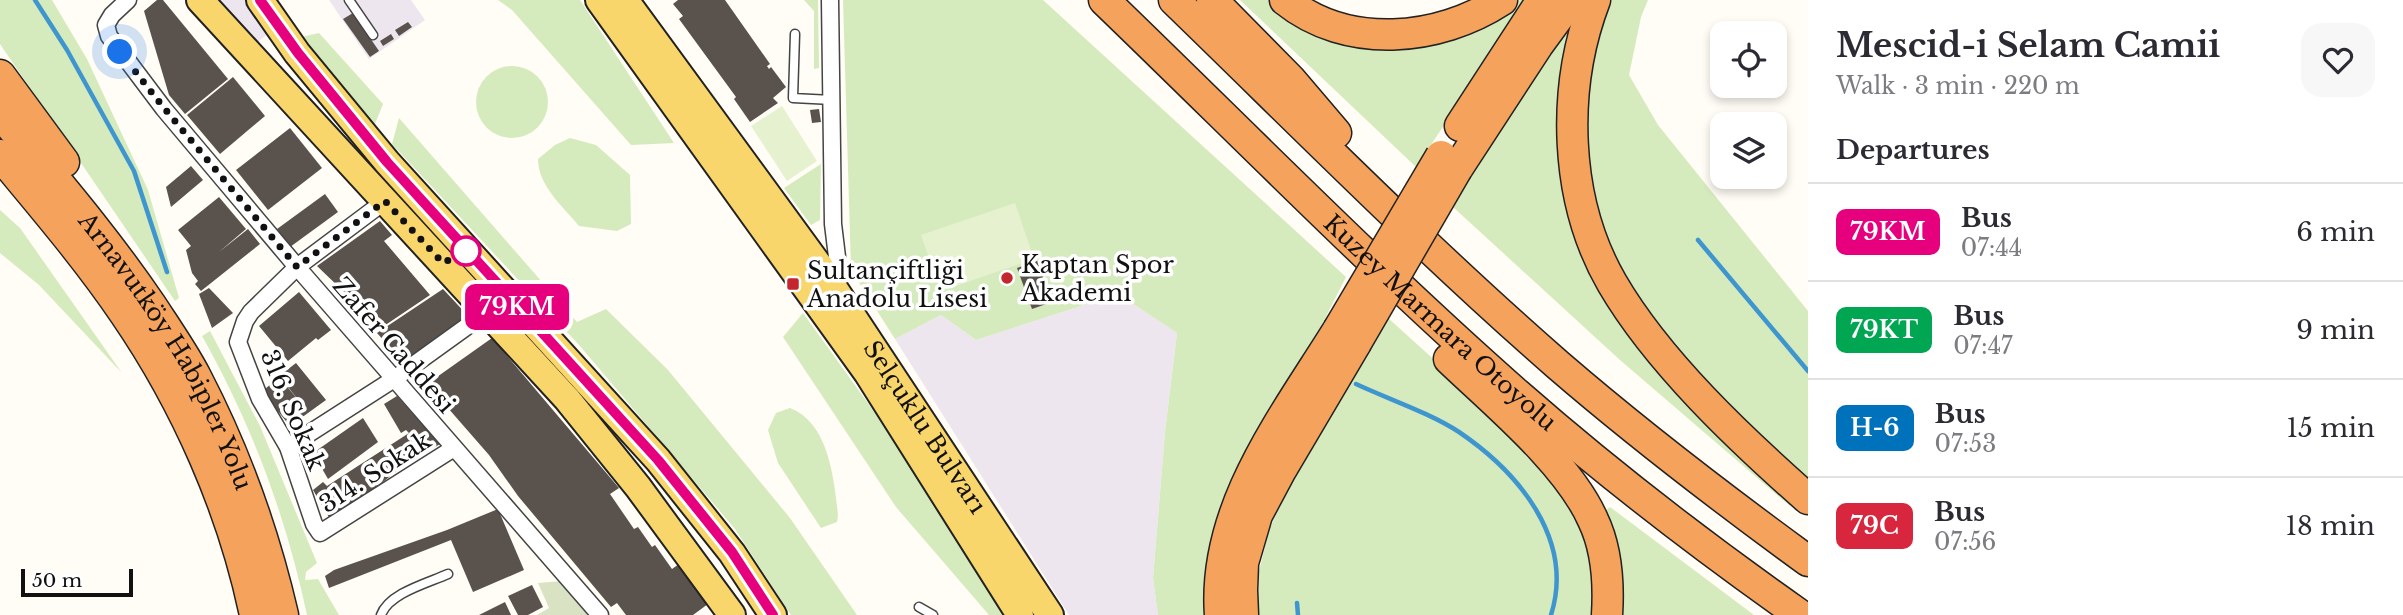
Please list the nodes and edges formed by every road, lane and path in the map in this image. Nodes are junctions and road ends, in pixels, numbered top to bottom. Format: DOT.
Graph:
graph roads {
  1 [pos="128,0"];
  2 [pos="200,0"];
  3 [pos="260,0"];
  4 [pos="349,0"];
  5 [pos="599,0"];
  6 [pos="625,0"];
  7 [pos="830,0"];
  8 [pos="1104,0"];
  9 [pos="1174,0"];
  10 [pos="1212,0"];
  11 [pos="1285,0"];
  12 [pos="1502,0"];
  13 [pos="1542,0"];
  14 [pos="1571,0"];
  15 [pos="1595,0"];
  16 [pos="795,34"];
  17 [pos="373,35"];
  18 [pos="0,75"];
  19 [pos="832,100"];
  20 [pos="0,113"];
  21 [pos="0,155"];
  22 [pos="1449,163"];
  23 [pos="0,187"];
  24 [pos="385,201"];
  25 [pos="1385,205"];
  26 [pos="1345,234"];
  27 [pos="297,267"];
  28 [pos="825,275"];
  29 [pos="487,313"];
  30 [pos="159,317"];
  31 [pos="1347,336"];
  32 [pos="152,356"];
  33 [pos="394,379"];
  34 [pos="288,447"];
  35 [pos="454,448"];
  36 [pos="1808,499"];
  37 [pos="320,533"];
  38 [pos="1808,561"];
  39 [pos="448,574"];
  40 [pos="919,607"];
  41 [pos="255,615"];
  42 [pos="283,615"];
  43 [pos="381,615"];
  44 [pos="600,615"];
  45 [pos="732,615"];
  46 [pos="773,615"];
  47 [pos="933,615"];
  48 [pos="1020,615"];
  49 [pos="1049,615"];
  50 [pos="1220,615"];
  51 [pos="1243,615"];
  52 [pos="1607,615"];
  53 [pos="1800,615"];
  1 -- 27 [label="street, Zafer Caddesi"];
  2 -- 24 [label="main road"];
  3 -- 46 [label="main road"];
  4 -- 17 [label="lane"];
  5 -- 48 [label="main road, Selçuklu Bulvarı"];
  6 -- 28 [label="main road, Selçuklu Bulvarı"];
  7 -- 19 [label="street"];
  8 -- 26 [label="highway, Kuzey Marmara Otoyolu"];
  9 -- 25 [label="highway, Kuzey Marmara Otoyolu"];
  10 -- 25 [label="highway"];
  11 -- 12 [label="highway"];
  13 -- 22 [label="highway"];
  14 -- 22 [label="highway"];
  15 -- 36 [label="highway"];
  16 -- 19 [label="lane"];
  18 -- 30 [label="highway"];
  19 -- 28 [label="street"];
  20 -- 30 [label="highway, Arnavutköy Habipler Yolu"];
  21 -- 32 [label="highway, Arnavutköy Habipler Yolu"];
  22 -- 31 [label="highway, bridge"];
  23 -- 32 [label="highway"];
  24 -- 27 [label="street, 316. Sokak"];
  24 -- 29 [label="main road"];
  25 -- 38 [label="highway, Kuzey Marmara Otoyolu"];
  26 -- 52 [label="highway"];
  26 -- 53 [label="highway, Kuzey Marmara Otoyolu"];
  27 -- 33 [label="street, Zafer Caddesi"];
  27 -- 34 [label="street, 316. Sokak"];
  28 -- 49 [label="main road, Selçuklu Bulvarı"];
  29 -- 33 [label="street"];
  29 -- 45 [label="main road"];
  30 -- 42 [label="highway, Arnavutköy Habipler Yolu"];
  31 -- 50 [label="highway"];
  31 -- 51 [label="highway"];
  32 -- 41 [label="highway, Arnavutköy Habipler Yolu"];
  33 -- 34 [label="street"];
  33 -- 35 [label="street, Zafer Caddesi"];
  34 -- 37 [label="street, 316. Sokak"];
  35 -- 37 [label="street, 314. Sokak"];
  35 -- 44 [label="street, Zafer Caddesi"];
  39 -- 43 [label="lane"];
  40 -- 47 [label="lane"];
}
